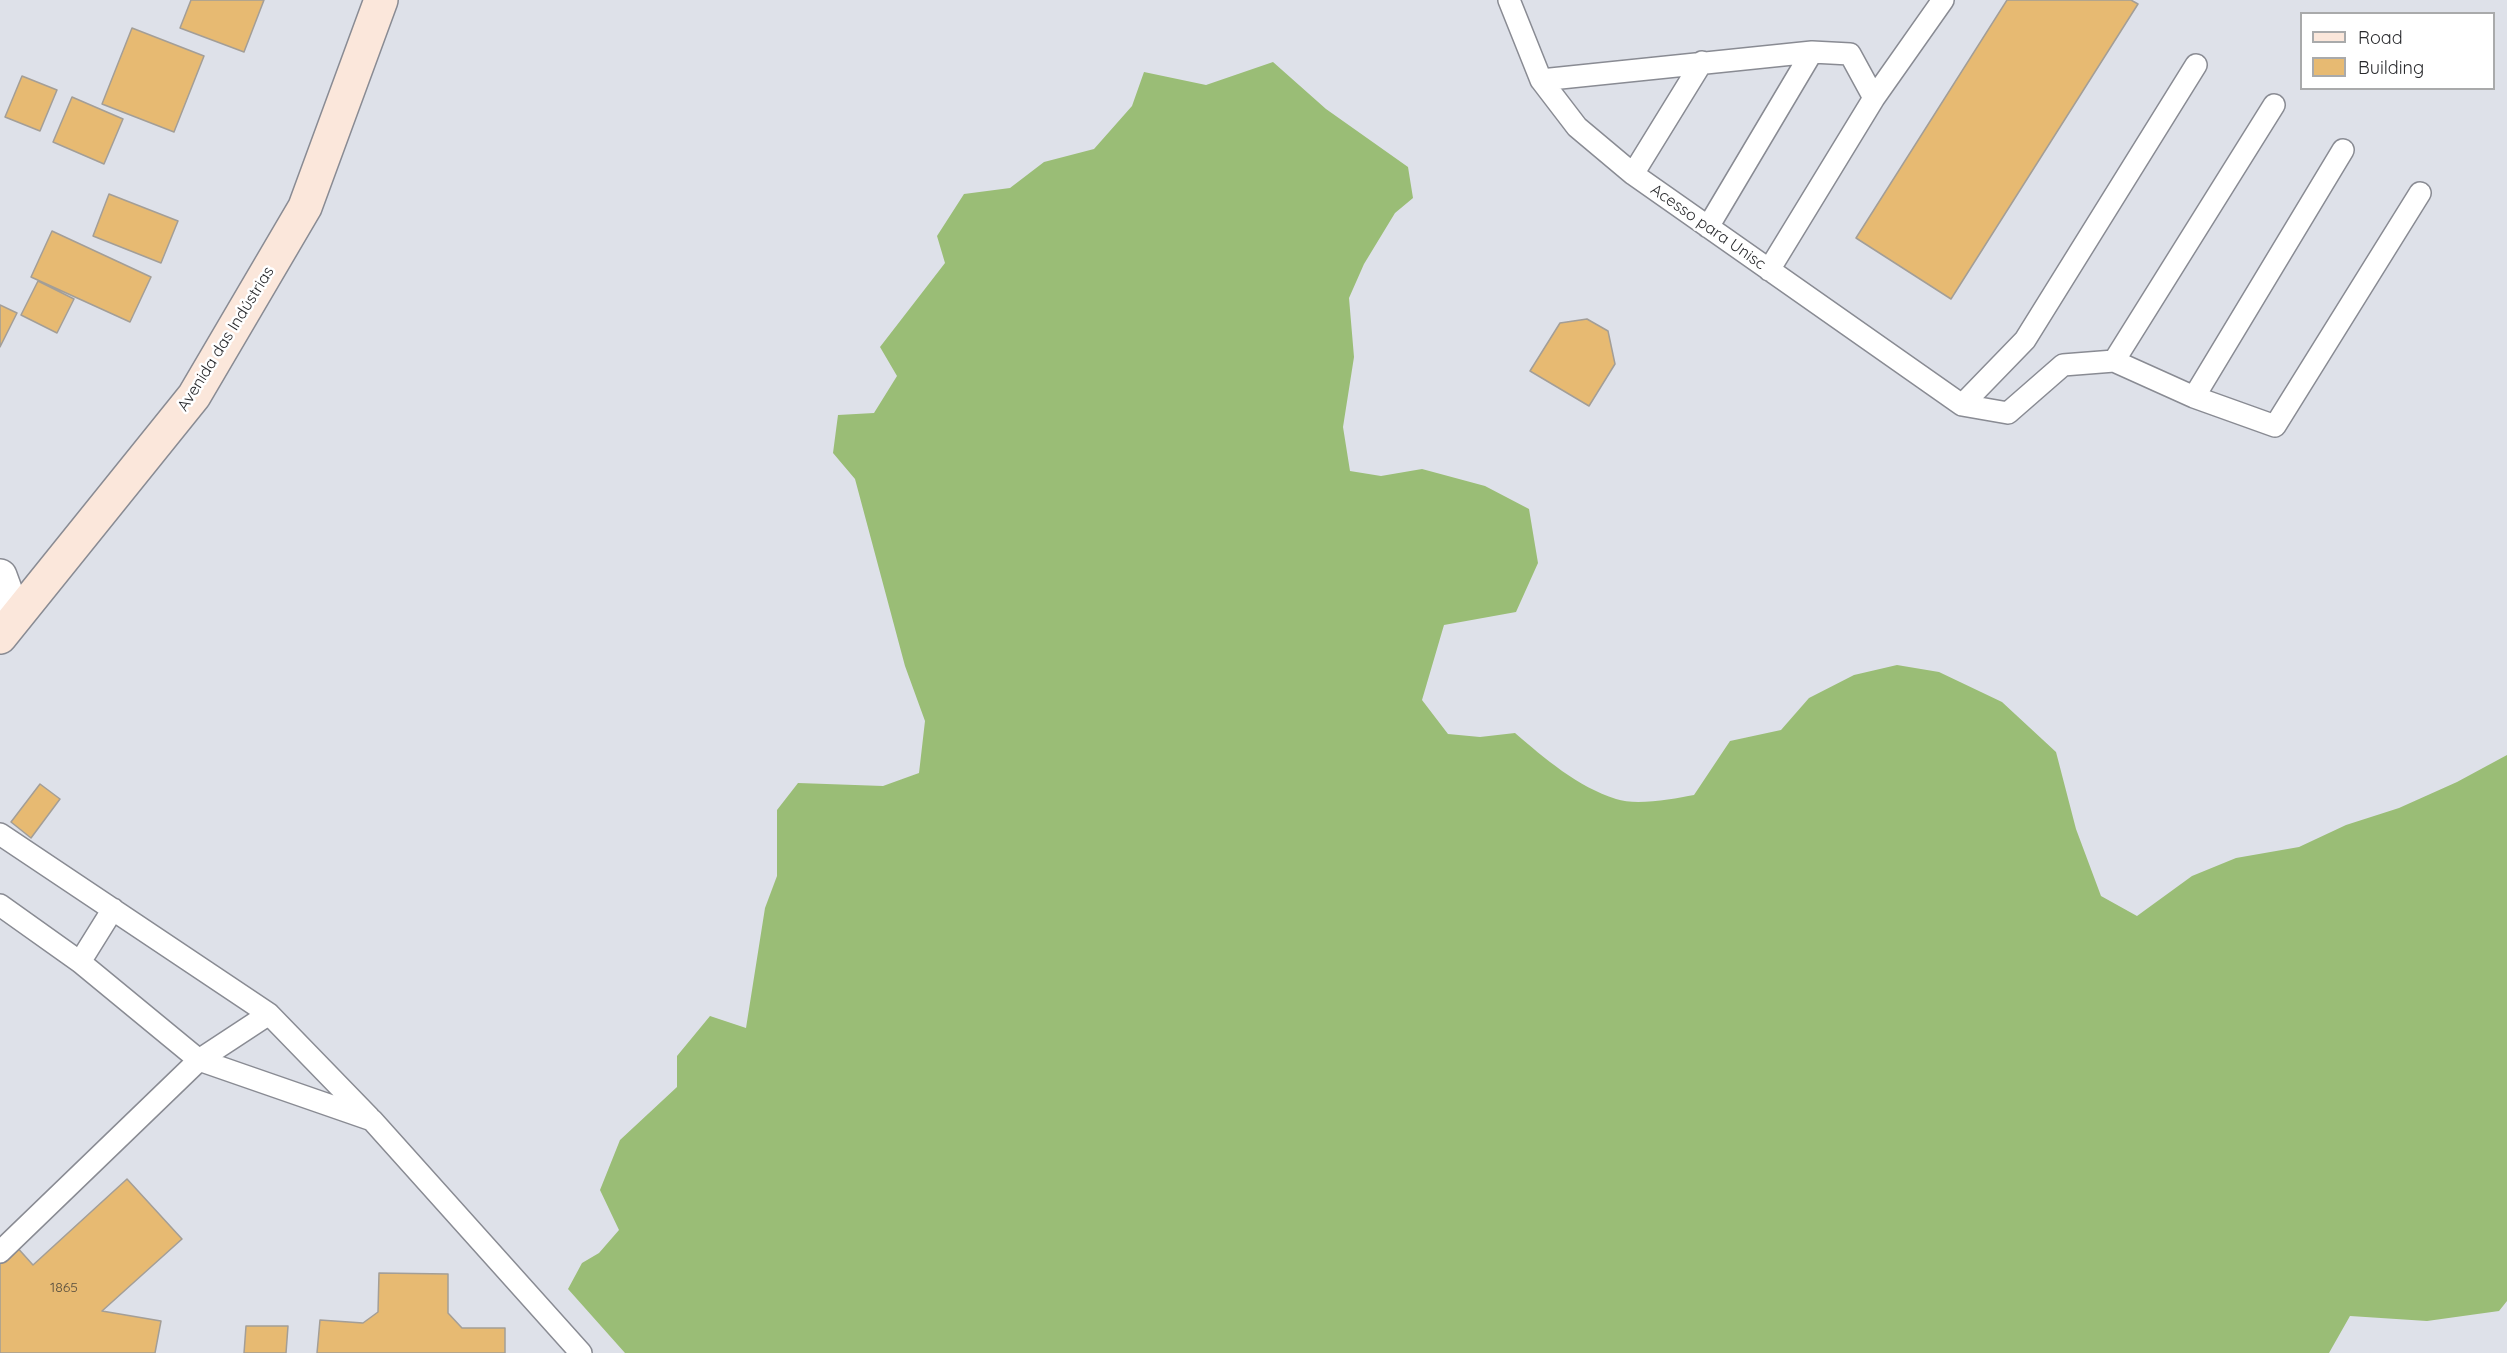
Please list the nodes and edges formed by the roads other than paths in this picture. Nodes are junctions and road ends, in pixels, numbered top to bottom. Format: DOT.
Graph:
graph roads {
  1 [pos="381,0"];
  2 [pos="1509,0"];
  3 [pos="1943,0"];
  4 [pos="1812,52"];
  5 [pos="1702,62"];
  6 [pos="2196,66"];
  7 [pos="1541,80"];
  8 [pos="1874,98"];
  9 [pos="2274,105"];
  10 [pos="2343,150"];
  11 [pos="1633,174"];
  12 [pos="2420,193"];
  13 [pos="1708,227"];
  14 [pos="1769,270"];
  15 [pos="2114,361"];
  16 [pos="2194,397"];
  17 [pos="1962,405"];
  18 [pos="0,576"];
  19 [pos="8,627"];
  20 [pos="0,834"];
  21 [pos="0,905"];
  22 [pos="114,909"];
  23 [pos="80,962"];
  24 [pos="269,1014"];
  25 [pos="199,1059"];
  26 [pos="372,1120"];
  27 [pos="0,1252"];
  28 [pos="581,1353"];
  1 -- 19 [label="main road, Avenida das Indústrias"];
  2 -- 7 [label="lane, Acesso para Unisc"];
  3 -- 8 [label="lane"];
  4 -- 5 [label="lane"];
  4 -- 8 [label="lane"];
  4 -- 13 [label="lane"];
  5 -- 7 [label="lane"];
  5 -- 11 [label="lane"];
  6 -- 17 [label="lane"];
  7 -- 11 [label="lane, Acesso para Unisc"];
  8 -- 14 [label="lane"];
  9 -- 15 [label="lane"];
  10 -- 16 [label="lane"];
  11 -- 13 [label="lane, Acesso para Unisc"];
  12 -- 16 [label="lane"];
  13 -- 14 [label="lane, Acesso para Unisc"];
  14 -- 17 [label="lane, Acesso para Unisc"];
  15 -- 16 [label="lane"];
  15 -- 17 [label="lane"];
  18 -- 19 [label="street"];
  20 -- 22 [label="lane"];
  21 -- 23 [label="lane"];
  22 -- 23 [label="lane"];
  22 -- 24 [label="lane"];
  23 -- 25 [label="lane"];
  24 -- 25 [label="lane"];
  24 -- 26 [label="lane"];
  25 -- 26 [label="lane"];
  25 -- 27 [label="lane"];
  26 -- 28 [label="lane"];
}
